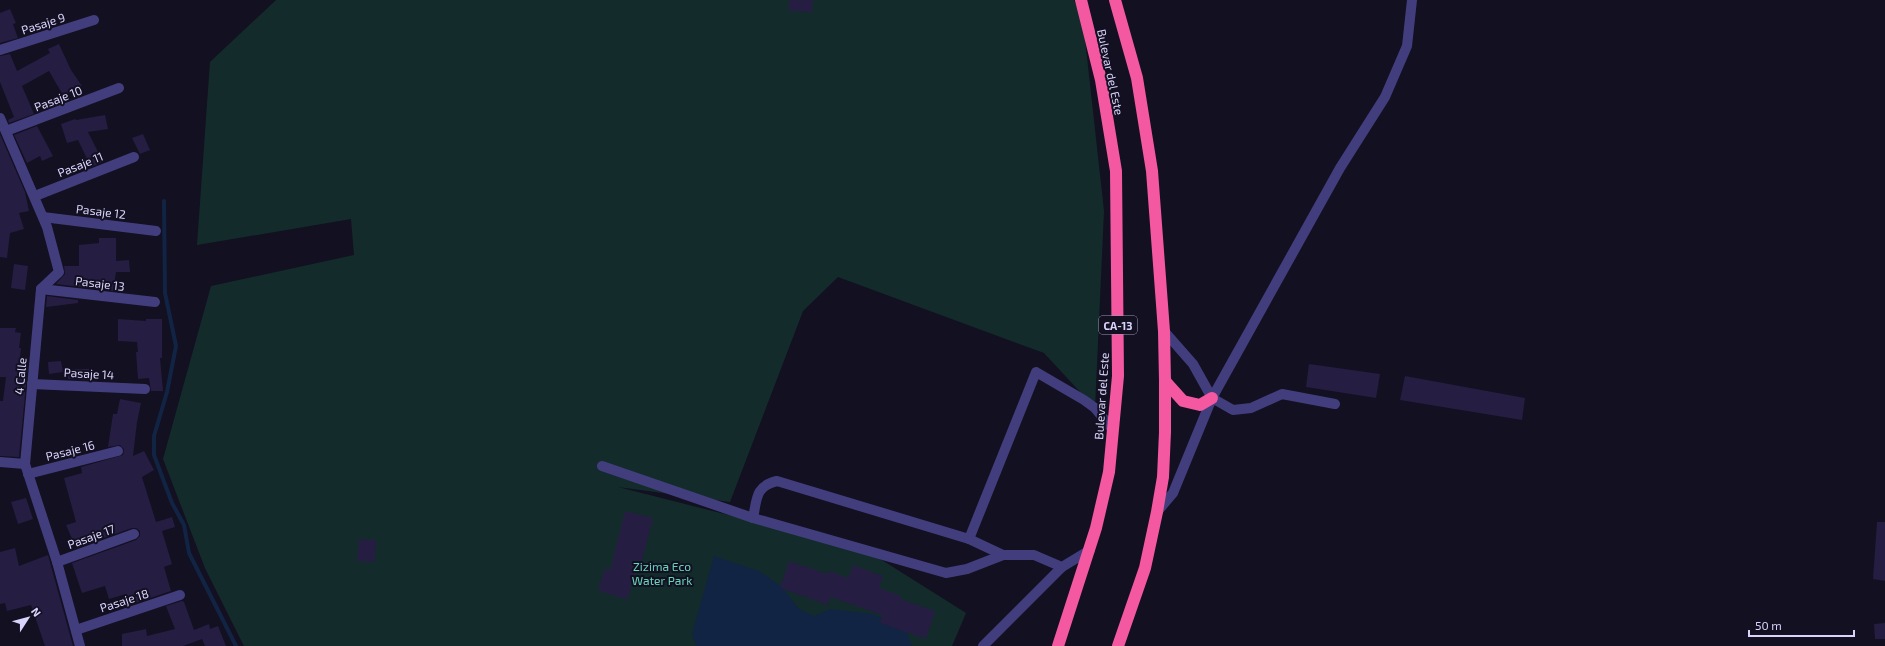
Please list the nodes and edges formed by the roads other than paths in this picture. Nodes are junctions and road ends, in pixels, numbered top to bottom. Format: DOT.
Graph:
graph roads {
  1 [pos="1080,0"];
  2 [pos="1116,0"];
  3 [pos="1412,0"];
  4 [pos="94,20"];
  5 [pos="0,50"];
  6 [pos="119,88"];
  7 [pos="0,118"];
  8 [pos="6,131"];
  9 [pos="134,157"];
  10 [pos="35,196"];
  11 [pos="43,217"];
  12 [pos="156,231"];
  13 [pos="41,289"];
  14 [pos="155,302"];
  15 [pos="1164,331"];
  16 [pos="1165,381"];
  17 [pos="32,384"];
  18 [pos="145,389"];
  19 [pos="1212,398"];
  20 [pos="1335,404"];
  21 [pos="1113,430"];
  22 [pos="118,450"];
  23 [pos="0,462"];
  24 [pos="602,466"];
  25 [pos="26,469"];
  26 [pos="1156,512"];
  27 [pos="753,518"];
  28 [pos="134,534"];
  29 [pos="969,539"];
  30 [pos="1090,550"];
  31 [pos="1003,555"];
  32 [pos="56,562"];
  33 [pos="1062,567"];
  34 [pos="180,595"];
  35 [pos="76,630"];
  36 [pos="80,646"];
  37 [pos="984,646"];
  38 [pos="1058,646"];
  39 [pos="1118,646"];
  1 -- 21 [label="highway, Bulevar del Este / CA-13"];
  2 -- 15 [label="highway, Bulevar del Este"];
  3 -- 19 [label="street"];
  4 -- 5 [label="street, Pasaje 9"];
  6 -- 8 [label="street, Pasaje 10"];
  7 -- 8 [label="street"];
  8 -- 10 [label="street"];
  9 -- 10 [label="street, Pasaje 11"];
  10 -- 11 [label="street"];
  11 -- 12 [label="street, Pasaje 12"];
  11 -- 13 [label="street"];
  13 -- 14 [label="street, Pasaje 13"];
  13 -- 17 [label="street, 4 Calle"];
  15 -- 16 [label="highway, Bulevar del Este"];
  15 -- 19 [label="street"];
  16 -- 19 [label="highway"];
  16 -- 26 [label="highway, Bulevar del Este"];
  17 -- 18 [label="street, Pasaje 14"];
  17 -- 25 [label="street, 4 Calle"];
  19 -- 20 [label="street"];
  19 -- 26 [label="street"];
  21 -- 29 [label="street"];
  21 -- 30 [label="highway, Bulevar del Este / CA-13"];
  22 -- 25 [label="street, Pasaje 16"];
  23 -- 25 [label="street, Pasaje 16"];
  24 -- 27 [label="street"];
  25 -- 32 [label="street, 4 Calle"];
  26 -- 39 [label="highway, Bulevar del Este"];
  27 -- 29 [label="street"];
  27 -- 31 [label="street"];
  28 -- 32 [label="street, Pasaje 17"];
  29 -- 31 [label="street"];
  30 -- 33 [label="street"];
  30 -- 38 [label="highway, Bulevar del Este / CA-13"];
  31 -- 33 [label="street"];
  32 -- 35 [label="street, 4 Calle"];
  33 -- 37 [label="street"];
  34 -- 35 [label="street, Pasaje 18"];
  35 -- 36 [label="street, 4 Calle"];
}
